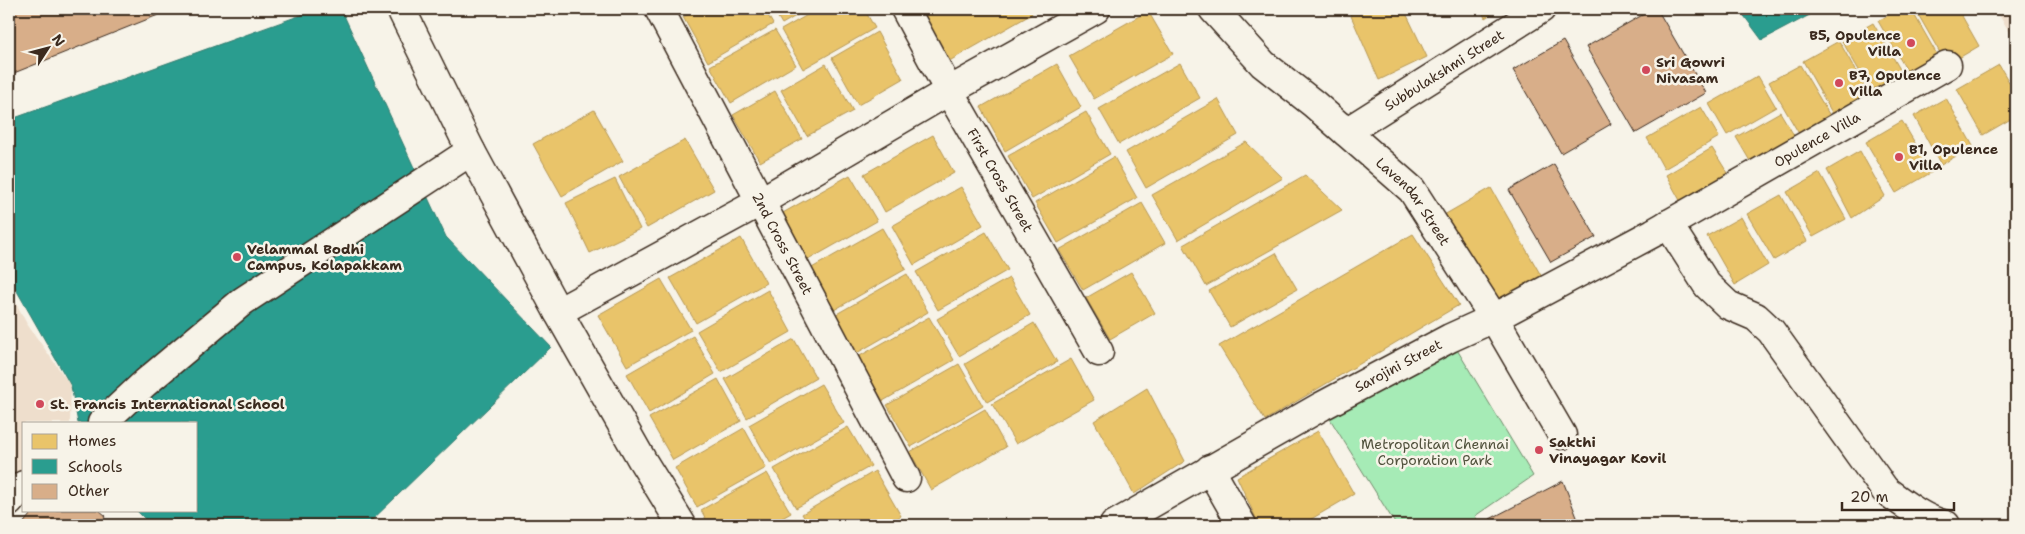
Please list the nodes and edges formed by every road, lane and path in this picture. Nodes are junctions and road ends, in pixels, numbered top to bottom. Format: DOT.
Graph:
graph roads {
  1 [pos="401,9"];
  2 [pos="659,9"];
  3 [pos="905,9"];
  4 [pos="1096,9"];
  5 [pos="1213,9"];
  6 [pos="1541,9"];
  7 [pos="1947,65"];
  8 [pos="949,91"];
  9 [pos="1346,132"];
  10 [pos="471,151"];
  11 [pos="760,202"];
  12 [pos="1678,219"];
  13 [pos="558,312"];
  14 [pos="1494,318"];
  15 [pos="1099,352"];
  16 [pos="103,422"];
  17 [pos="1562,435"];
  18 [pos="1210,469"];
  19 [pos="906,478"];
  20 [pos="22,487"];
  21 [pos="9,502"];
  22 [pos="682,525"];
  23 [pos="1114,525"];
  24 [pos="1242,525"];
  25 [pos="1946,525"];
  1 -- 10 [label="street"];
  2 -- 11 [label="street, 2nd Cross Street"];
  3 -- 8 [label="street, First Cross Street"];
  4 -- 8 [label="street"];
  5 -- 9 [label="street, Lavendar Street"];
  6 -- 9 [label="street, Subbulakshmi Street"];
  7 -- 12 [label="street, Opulence Villa"];
  8 -- 11 [label="street"];
  8 -- 15 [label="street, First Cross Street"];
  9 -- 14 [label="street, Lavendar Street"];
  10 -- 13 [label="street"];
  10 -- 16 [label="street"];
  11 -- 13 [label="street"];
  11 -- 19 [label="street, 2nd Cross Street"];
  12 -- 14 [label="street, Sarojini Street"];
  12 -- 25 [label="street"];
  13 -- 22 [label="street"];
  14 -- 17 [label="street, Lavendar Street"];
  14 -- 18 [label="street, Sarojini Street"];
  18 -- 23 [label="street, Sarojini Street"];
  18 -- 24 [label="street"];
  20 -- 21 [label="street"];
}
